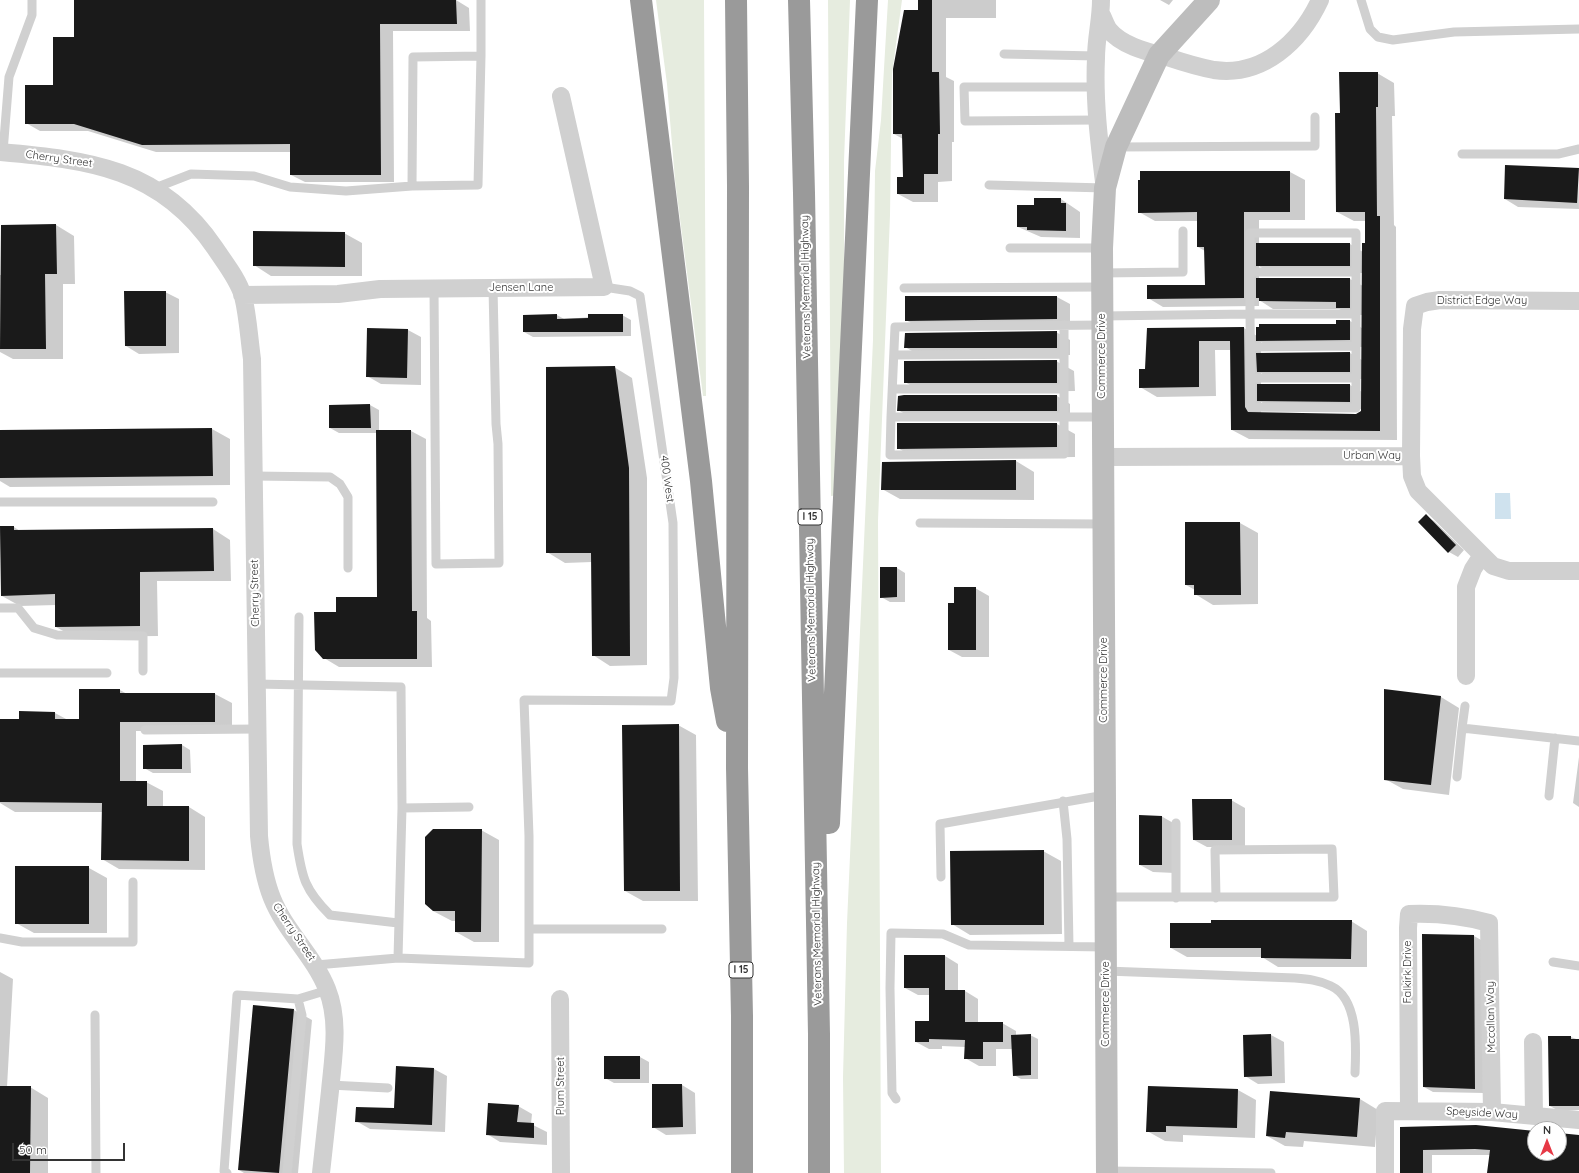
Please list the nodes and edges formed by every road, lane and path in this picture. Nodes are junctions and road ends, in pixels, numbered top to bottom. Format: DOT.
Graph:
graph roads {
  1 [pos="32,0"];
  2 [pos="481,0"];
  3 [pos="641,0"];
  4 [pos="736,0"];
  5 [pos="799,0"];
  6 [pos="867,0"];
  7 [pos="1209,0"];
  8 [pos="1320,0"];
  9 [pos="1362,0"];
  10 [pos="1101,7"];
  11 [pos="1579,30"];
  12 [pos="1004,54"];
  13 [pos="1159,55"];
  14 [pos="481,56"];
  15 [pos="1096,56"];
  16 [pos="1096,87"];
  17 [pos="561,96"];
  18 [pos="1315,117"];
  19 [pos="1096,120"];
  20 [pos="1116,147"];
  21 [pos="1579,148"];
  22 [pos="2,152"];
  23 [pos="1462,154"];
  24 [pos="989,185"];
  25 [pos="412,186"];
  26 [pos="155,188"];
  27 [pos="1105,188"];
  28 [pos="1183,231"];
  29 [pos="1010,248"];
  30 [pos="1102,248"];
  31 [pos="1250,272"];
  32 [pos="1356,272"];
  33 [pos="1102,280"];
  34 [pos="604,287"];
  35 [pos="434,288"];
  36 [pos="493,288"];
  37 [pos="904,288"];
  38 [pos="242,295"];
  39 [pos="1579,301"];
  40 [pos="1250,314"];
  41 [pos="1356,314"];
  42 [pos="1102,320"];
  43 [pos="1064,325"];
  44 [pos="1356,346"];
  45 [pos="1250,347"];
  46 [pos="1064,354"];
  47 [pos="894,355"];
  48 [pos="1250,378"];
  49 [pos="1356,378"];
  50 [pos="893,389"];
  51 [pos="1064,389"];
  52 [pos="892,417"];
  53 [pos="1064,417"];
  54 [pos="1103,417"];
  55 [pos="1411,456"];
  56 [pos="1103,457"];
  57 [pos="253,476"];
  58 [pos="0,502"];
  59 [pos="213,502"];
  60 [pos="920,523"];
  61 [pos="1103,524"];
  62 [pos="1482,556"];
  63 [pos="348,568"];
  64 [pos="1579,571"];
  65 [pos="0,608"];
  66 [pos="299,616"];
  67 [pos="143,671"];
  68 [pos="0,673"];
  69 [pos="107,673"];
  70 [pos="1466,676"];
  71 [pos="256,684"];
  72 [pos="299,685"];
  73 [pos="1465,706"];
  74 [pos="1462,728"];
  75 [pos="257,729"];
  76 [pos="145,730"];
  77 [pos="1555,738"];
  78 [pos="1579,741"];
  79 [pos="736,768"];
  80 [pos="1456,777"];
  81 [pos="1105,795"];
  82 [pos="1548,796"];
  83 [pos="1063,801"];
  84 [pos="402,808"];
  85 [pos="469,808"];
  86 [pos="1176,823"];
  87 [pos="941,876"];
  88 [pos="133,882"];
  89 [pos="1106,897"];
  90 [pos="1176,898"];
  91 [pos="1216,898"];
  92 [pos="398,923"];
  93 [pos="1489,923"];
  94 [pos="529,929"];
  95 [pos="662,929"];
  96 [pos="0,938"];
  97 [pos="1069,946"];
  98 [pos="1106,947"];
  99 [pos="398,958"];
  100 [pos="1553,962"];
  101 [pos="316,966"];
  102 [pos="1579,966"];
  103 [pos="1106,971"];
  104 [pos="328,990"];
  105 [pos="298,999"];
  106 [pos="560,999"];
  107 [pos="95,1015"];
  108 [pos="819,1034"];
  109 [pos="1533,1042"];
  110 [pos="1355,1073"];
  111 [pos="330,1085"];
  112 [pos="388,1088"];
  113 [pos="896,1099"];
  114 [pos="1409,1110"];
  115 [pos="1492,1112"];
  116 [pos="1534,1116"];
  117 [pos="1579,1120"];
  118 [pos="1107,1172"];
  119 [pos="96,1173"];
  120 [pos="227,1173"];
  121 [pos="287,1173"];
  122 [pos="321,1173"];
  123 [pos="561,1173"];
  124 [pos="742,1173"];
  125 [pos="819,1173"];
  126 [pos="1271,1173"];
  127 [pos="1385,1173"];
  1 -- 22 [label="lane"];
  2 -- 14 [label="lane"];
  3 -- 79 [label="highway"];
  4 -- 79 [label="highway, I 15"];
  5 -- 108 [label="highway, Veterans Memorial Highway / I 15"];
  6 -- 108 [label="highway"];
  7 -- 13 [label="street"];
  8 -- 13 [label="street"];
  9 -- 11 [label="lane"];
  10 -- 13 [label="street, Commerce Drive"];
  10 -- 15 [label="street, Commerce Drive"];
  12 -- 15 [label="lane"];
  13 -- 20 [label="street, Commerce Drive"];
  14 -- 25 [label="lane"];
  14 -- 25 [label="lane"];
  15 -- 16 [label="street, Commerce Drive"];
  16 -- 19 [label="street, Commerce Drive"];
  16 -- 19 [label="lane"];
  17 -- 34 [label="street"];
  18 -- 20 [label="lane"];
  19 -- 27 [label="street, Commerce Drive"];
  20 -- 27 [label="street, Commerce Drive"];
  21 -- 23 [label="lane"];
  22 -- 26 [label="street, Cherry Street"];
  24 -- 27 [label="lane"];
  25 -- 26 [label="lane"];
  26 -- 38 [label="street, Cherry Street"];
  27 -- 30 [label="street, Commerce Drive"];
  28 -- 33 [label="lane"];
  29 -- 30 [label="lane"];
  30 -- 33 [label="street, Commerce Drive"];
  31 -- 32 [label="lane"];
  31 -- 32 [label="lane"];
  31 -- 40 [label="lane"];
  32 -- 41 [label="lane"];
  33 -- 37 [label="lane"];
  33 -- 42 [label="street, Commerce Drive"];
  34 -- 36 [label="street, Jensen Lane"];
  34 -- 94 [label="lane, 400 West"];
  35 -- 36 [label="street, Jensen Lane"];
  35 -- 36 [label="lane"];
  35 -- 38 [label="street, Jensen Lane"];
  38 -- 57 [label="street, Cherry Street"];
  39 -- 55 [label="street, District Edge Way"];
  40 -- 41 [label="lane"];
  40 -- 42 [label="lane"];
  40 -- 45 [label="lane"];
  41 -- 44 [label="lane"];
  42 -- 43 [label="lane"];
  42 -- 54 [label="street, Commerce Drive"];
  43 -- 46 [label="lane"];
  43 -- 47 [label="lane"];
  44 -- 45 [label="lane"];
  44 -- 49 [label="lane"];
  45 -- 48 [label="lane"];
  46 -- 47 [label="lane"];
  46 -- 51 [label="lane"];
  47 -- 50 [label="lane"];
  48 -- 49 [label="lane"];
  48 -- 49 [label="lane"];
  50 -- 51 [label="lane"];
  50 -- 52 [label="lane"];
  51 -- 53 [label="lane"];
  52 -- 53 [label="lane"];
  52 -- 53 [label="lane"];
  53 -- 54 [label="lane"];
  54 -- 56 [label="street, Commerce Drive"];
  55 -- 56 [label="street, Urban Way"];
  55 -- 62 [label="street, Urban Way"];
  56 -- 61 [label="street, Commerce Drive"];
  57 -- 63 [label="lane"];
  57 -- 71 [label="street, Cherry Street"];
  58 -- 59 [label="lane"];
  60 -- 61 [label="lane"];
  61 -- 81 [label="street, Commerce Drive"];
  62 -- 64 [label="street, Urban Way"];
  62 -- 70 [label="street"];
  65 -- 67 [label="lane"];
  66 -- 72 [label="lane"];
  68 -- 69 [label="lane"];
  71 -- 72 [label="lane"];
  71 -- 75 [label="street, Cherry Street"];
  72 -- 84 [label="lane"];
  72 -- 92 [label="lane"];
  73 -- 74 [label="lane"];
  74 -- 77 [label="lane"];
  74 -- 80 [label="lane"];
  75 -- 76 [label="lane"];
  75 -- 101 [label="street, Cherry Street"];
  77 -- 78 [label="lane"];
  77 -- 82 [label="lane"];
  79 -- 124 [label="highway, I 15"];
  81 -- 83 [label="lane"];
  81 -- 89 [label="street, Commerce Drive"];
  83 -- 87 [label="lane"];
  83 -- 97 [label="lane"];
  84 -- 85 [label="lane"];
  84 -- 92 [label="lane"];
  86 -- 90 [label="lane"];
  88 -- 96 [label="lane"];
  89 -- 90 [label="lane"];
  89 -- 98 [label="street, Commerce Drive"];
  90 -- 91 [label="lane"];
  91 -- 91 [label="lane"];
  92 -- 99 [label="lane"];
  93 -- 114 [label="street, Falkirk Drive"];
  93 -- 115 [label="street, Mccallan Way"];
  94 -- 95 [label="lane"];
  94 -- 99 [label="lane"];
  97 -- 98 [label="lane"];
  97 -- 113 [label="lane"];
  98 -- 103 [label="street, Commerce Drive"];
  99 -- 101 [label="lane"];
  100 -- 102 [label="lane"];
  101 -- 104 [label="street, Cherry Street"];
  103 -- 110 [label="lane"];
  103 -- 118 [label="street, Commerce Drive"];
  104 -- 105 [label="lane"];
  104 -- 111 [label="street, Cherry Street"];
  105 -- 120 [label="lane"];
  105 -- 121 [label="lane"];
  106 -- 123 [label="street, Plum Street"];
  107 -- 119 [label="lane"];
  108 -- 125 [label="highway, Veterans Memorial Highway / I 15"];
  109 -- 116 [label="street"];
  111 -- 112 [label="lane"];
  111 -- 122 [label="street, Cherry Street"];
  114 -- 115 [label="street, Speyside Way"];
  114 -- 127 [label="street, Speyside Way"];
  115 -- 116 [label="street, Speyside Way"];
  116 -- 117 [label="street, Speyside Way"];
  118 -- 126 [label="lane"];
}
